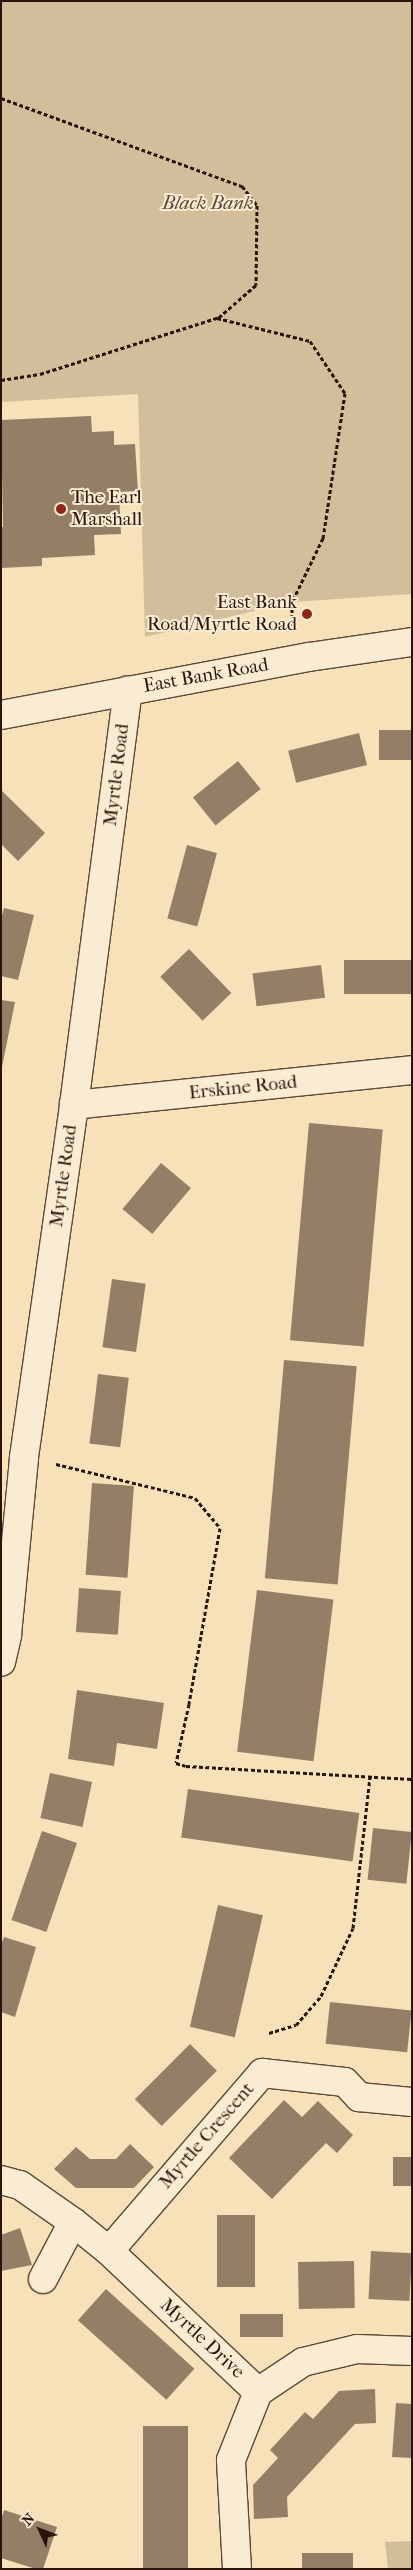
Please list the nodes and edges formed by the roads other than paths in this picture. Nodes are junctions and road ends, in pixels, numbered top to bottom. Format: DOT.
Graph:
graph roads {
  1 [pos="412,642"];
  2 [pos="128,690"];
  3 [pos="1,715"];
  4 [pos="412,1070"];
  5 [pos="74,1105"];
  6 [pos="1,1662"];
  7 [pos="412,2102"];
  8 [pos="1,2180"];
  9 [pos="73,2222"];
  10 [pos="109,2251"];
  11 [pos="43,2279"];
  12 [pos="412,2351"];
  13 [pos="258,2392"];
  14 [pos="237,2569"];
  1 -- 2 [label="street, East Bank Road"];
  2 -- 3 [label="street, East Bank Road"];
  2 -- 5 [label="street, Myrtle Road"];
  4 -- 5 [label="street, Erskine Road"];
  5 -- 6 [label="street, Myrtle Road"];
  7 -- 10 [label="street, Myrtle Crescent"];
  8 -- 9 [label="street, Myrtle Drive"];
  9 -- 10 [label="street, Myrtle Drive"];
  9 -- 11 [label="street"];
  10 -- 13 [label="street, Myrtle Drive"];
  12 -- 13 [label="street"];
  13 -- 14 [label="street, Myrtle Drive"];
}
